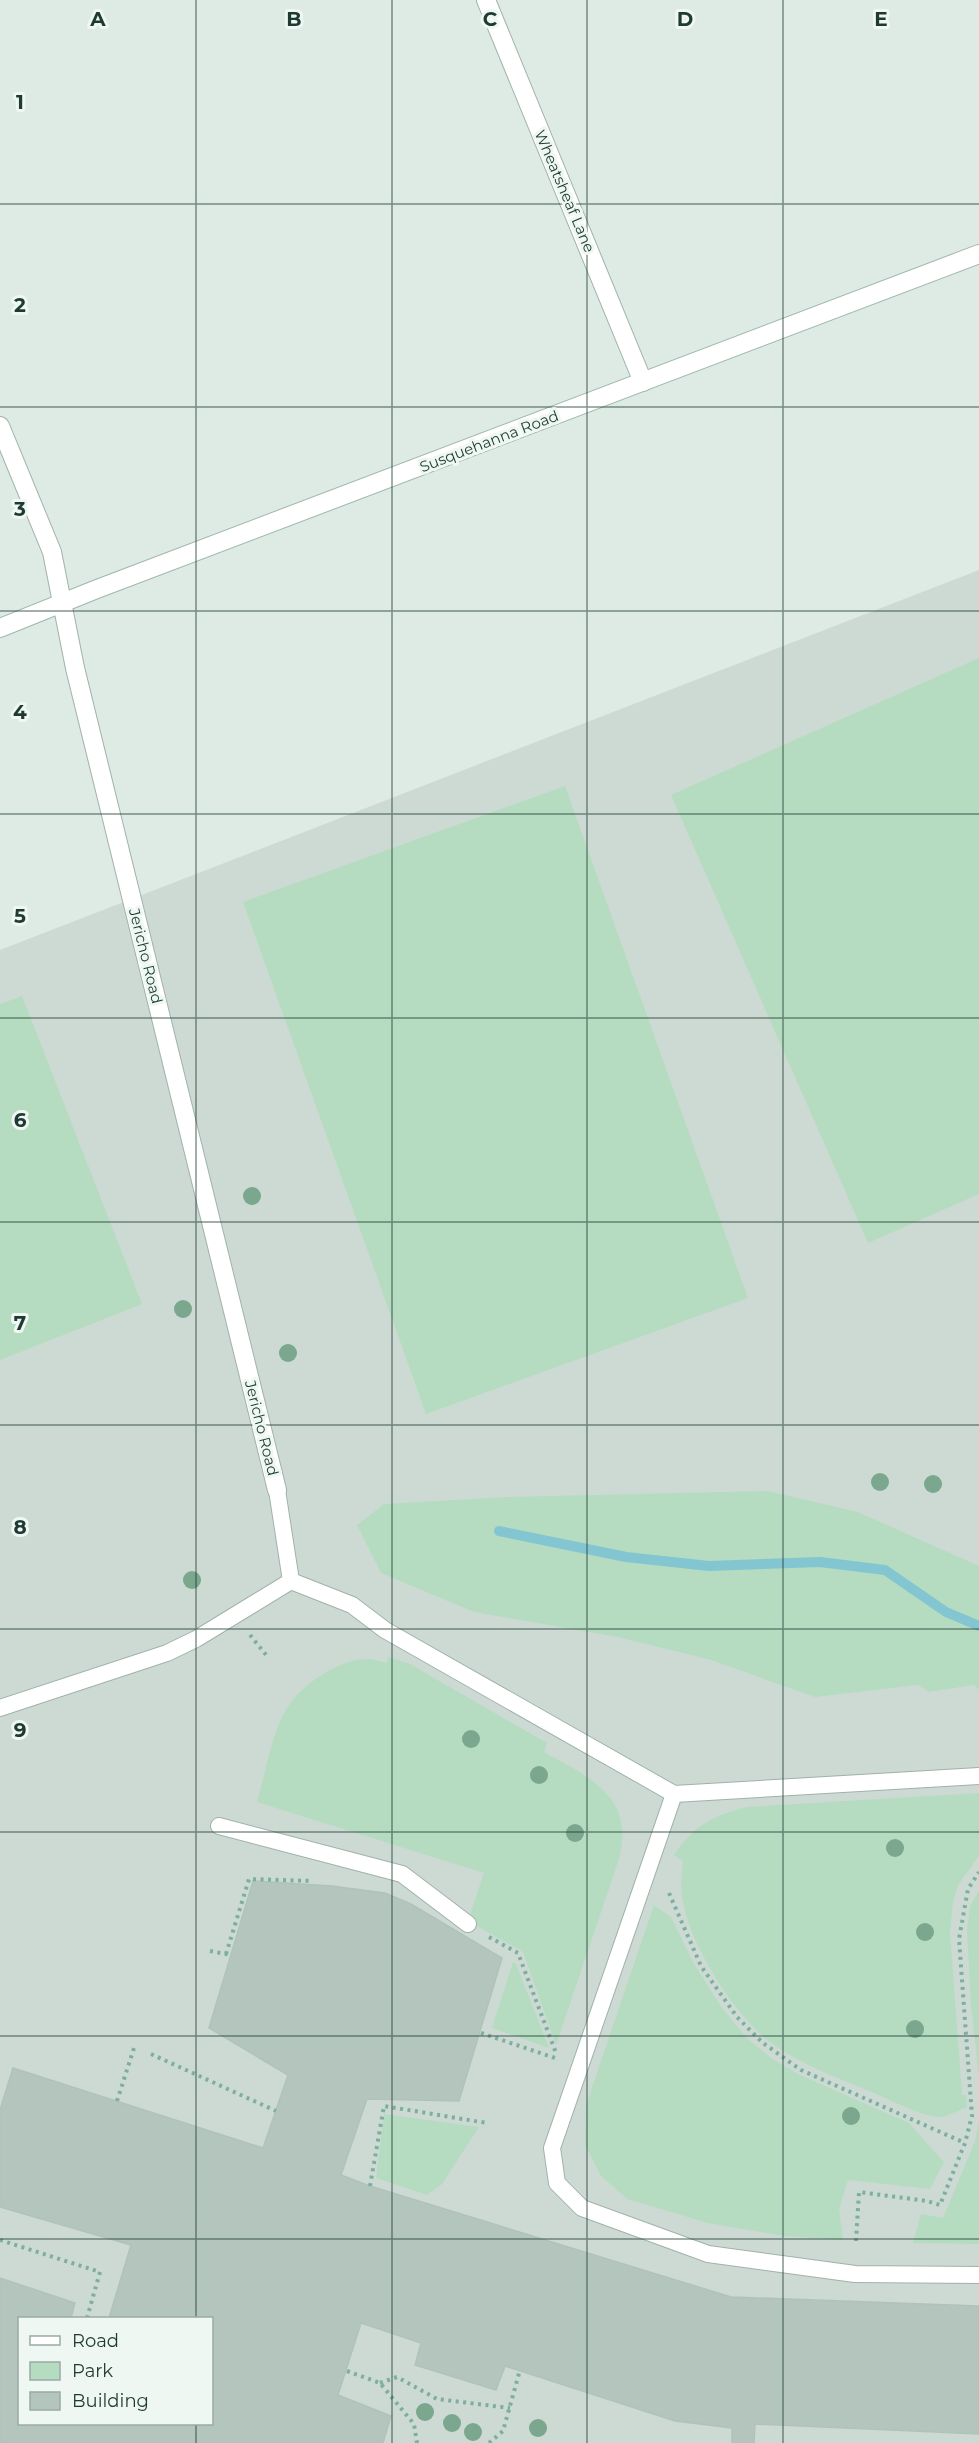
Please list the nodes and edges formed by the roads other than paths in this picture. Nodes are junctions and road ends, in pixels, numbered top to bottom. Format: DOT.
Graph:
graph roads {
  1 [pos="486,0"];
  2 [pos="979,254"];
  3 [pos="643,382"];
  4 [pos="0,426"];
  5 [pos="63,602"];
  6 [pos="0,628"];
  7 [pos="277,1491"];
  8 [pos="291,1581"];
  9 [pos="0,1708"];
  10 [pos="979,1776"];
  11 [pos="674,1794"];
  12 [pos="219,1826"];
  13 [pos="468,1924"];
  14 [pos="979,2275"];
  1 -- 3 [label="street, Wheatsheaf Lane"];
  2 -- 3 [label="street, Susquehanna Road"];
  3 -- 5 [label="street, Susquehanna Road"];
  4 -- 5 [label="street, Jericho Road"];
  5 -- 6 [label="street, Susquehanna Road"];
  5 -- 7 [label="street, Jericho Road"];
  7 -- 8 [label="lane"];
  8 -- 9 [label="lane"];
  8 -- 11 [label="lane"];
  10 -- 11 [label="lane"];
  11 -- 14 [label="lane"];
  12 -- 13 [label="lane"];
}
